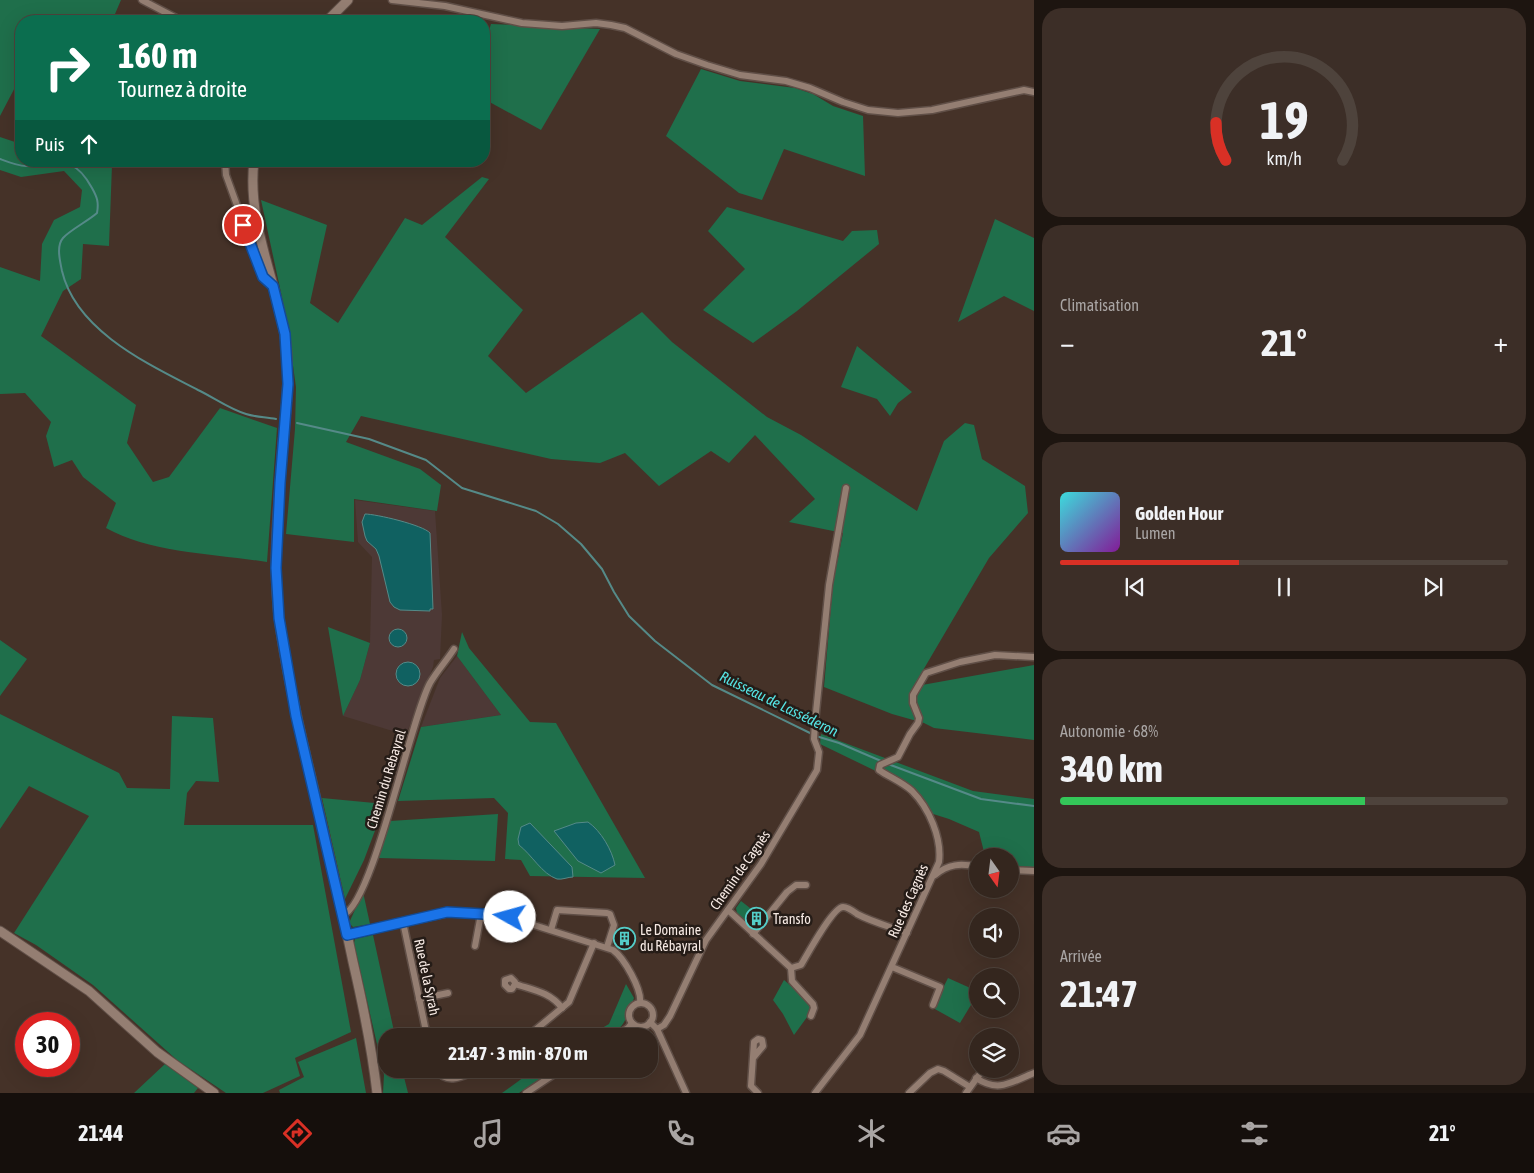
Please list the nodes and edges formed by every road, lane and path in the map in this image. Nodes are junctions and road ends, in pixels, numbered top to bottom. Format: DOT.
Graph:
graph roads {
  1 [pos="142,0"];
  2 [pos="348,0"];
  3 [pos="392,0"];
  4 [pos="171,15"];
  5 [pos="333,15"];
  6 [pos="486,15"];
  7 [pos="490,16"];
  8 [pos="1034,92"];
  9 [pos="226,167"];
  10 [pos="254,167"];
  11 [pos="273,286"];
  12 [pos="846,488"];
  13 [pos="454,649"];
  14 [pos="1034,657"];
  15 [pos="969,865"];
  16 [pos="1019,870"];
  17 [pos="1034,871"];
  18 [pos="930,879"];
  19 [pos="806,885"];
  20 [pos="728,910"];
  21 [pos="481,914"];
  22 [pos="343,916"];
  23 [pos="403,922"];
  24 [pos="551,930"];
  25 [pos="0,931"];
  26 [pos="907,933"];
  27 [pos="753,934"];
  28 [pos="347,935"];
  29 [pos="594,943"];
  30 [pos="475,946"];
  31 [pos="607,947"];
  32 [pos="892,967"];
  33 [pos="791,968"];
  34 [pos="515,984"];
  35 [pos="448,993"];
  36 [pos="419,999"];
  37 [pos="640,1003"];
  38 [pos="933,1005"];
  39 [pos="562,1008"];
  40 [pos="811,1016"];
  41 [pos="650,1022"];
  42 [pos="632,1023"];
  43 [pos="425,1028"];
  44 [pos="538,1028"];
  45 [pos="628,1028"];
  46 [pos="656,1028"];
  47 [pos="658,1028"];
  48 [pos="658,1031"];
  49 [pos="753,1058"];
  50 [pos="1034,1073"];
  51 [pos="547,1078"];
  52 [pos="976,1078"];
  53 [pos="534,1086"];
  54 [pos="968,1090"];
  55 [pos="755,1092"];
  56 [pos="214,1093"];
  57 [pos="376,1093"];
  58 [pos="526,1093"];
  59 [pos="540,1093"];
  60 [pos="685,1093"];
  61 [pos="814,1093"];
  62 [pos="909,1093"];
  1 -- 4 [label="street"];
  2 -- 5 [label="street"];
  3 -- 6 [label="street"];
  7 -- 8 [label="street"];
  9 -- 11 [label="street"];
  10 -- 11 [label="street"];
  11 -- 22 [label="street"];
  12 -- 20 [label="street, Chemin de Cagnès"];
  13 -- 22 [label="street, Chemin du Rebayral"];
  14 -- 18 [label="street, Rue des Cagnès"];
  15 -- 18 [label="street"];
  16 -- 17 [label="street"];
  18 -- 26 [label="street, Rue des Cagnès"];
  19 -- 27 [label="street"];
  20 -- 27 [label="street"];
  20 -- 47 [label="street, Chemin de Cagnès"];
  21 -- 23 [label="street"];
  21 -- 24 [label="street"];
  21 -- 30 [label="street"];
  22 -- 28 [label="street"];
  23 -- 28 [label="street"];
  23 -- 36 [label="street, Rue de la Syrah"];
  24 -- 29 [label="street"];
  24 -- 31 [label="street"];
  25 -- 56 [label="street"];
  26 -- 32 [label="street, Rue des Cagnès"];
  26 -- 33 [label="street"];
  27 -- 33 [label="street"];
  28 -- 57 [label="street"];
  29 -- 31 [label="street"];
  29 -- 39 [label="street"];
  31 -- 37 [label="street"];
  32 -- 38 [label="street"];
  32 -- 61 [label="street, Rue des Cagnès"];
  33 -- 40 [label="street"];
  34 -- 39 [label="street"];
  35 -- 36 [label="street"];
  36 -- 43 [label="street, Rue de la Syrah"];
  37 -- 41 [label="street"];
  37 -- 42 [label="street"];
  39 -- 44 [label="street"];
  41 -- 42 [label="street"];
  41 -- 46 [label="street"];
  42 -- 45 [label="street"];
  48 -- 60 [label="street"];
  49 -- 55 [label="street"];
  50 -- 52 [label="street"];
  51 -- 53 [label="street"];
  52 -- 54 [label="street"];
  53 -- 58 [label="street"];
  53 -- 59 [label="street"];
  54 -- 62 [label="street"];
}
